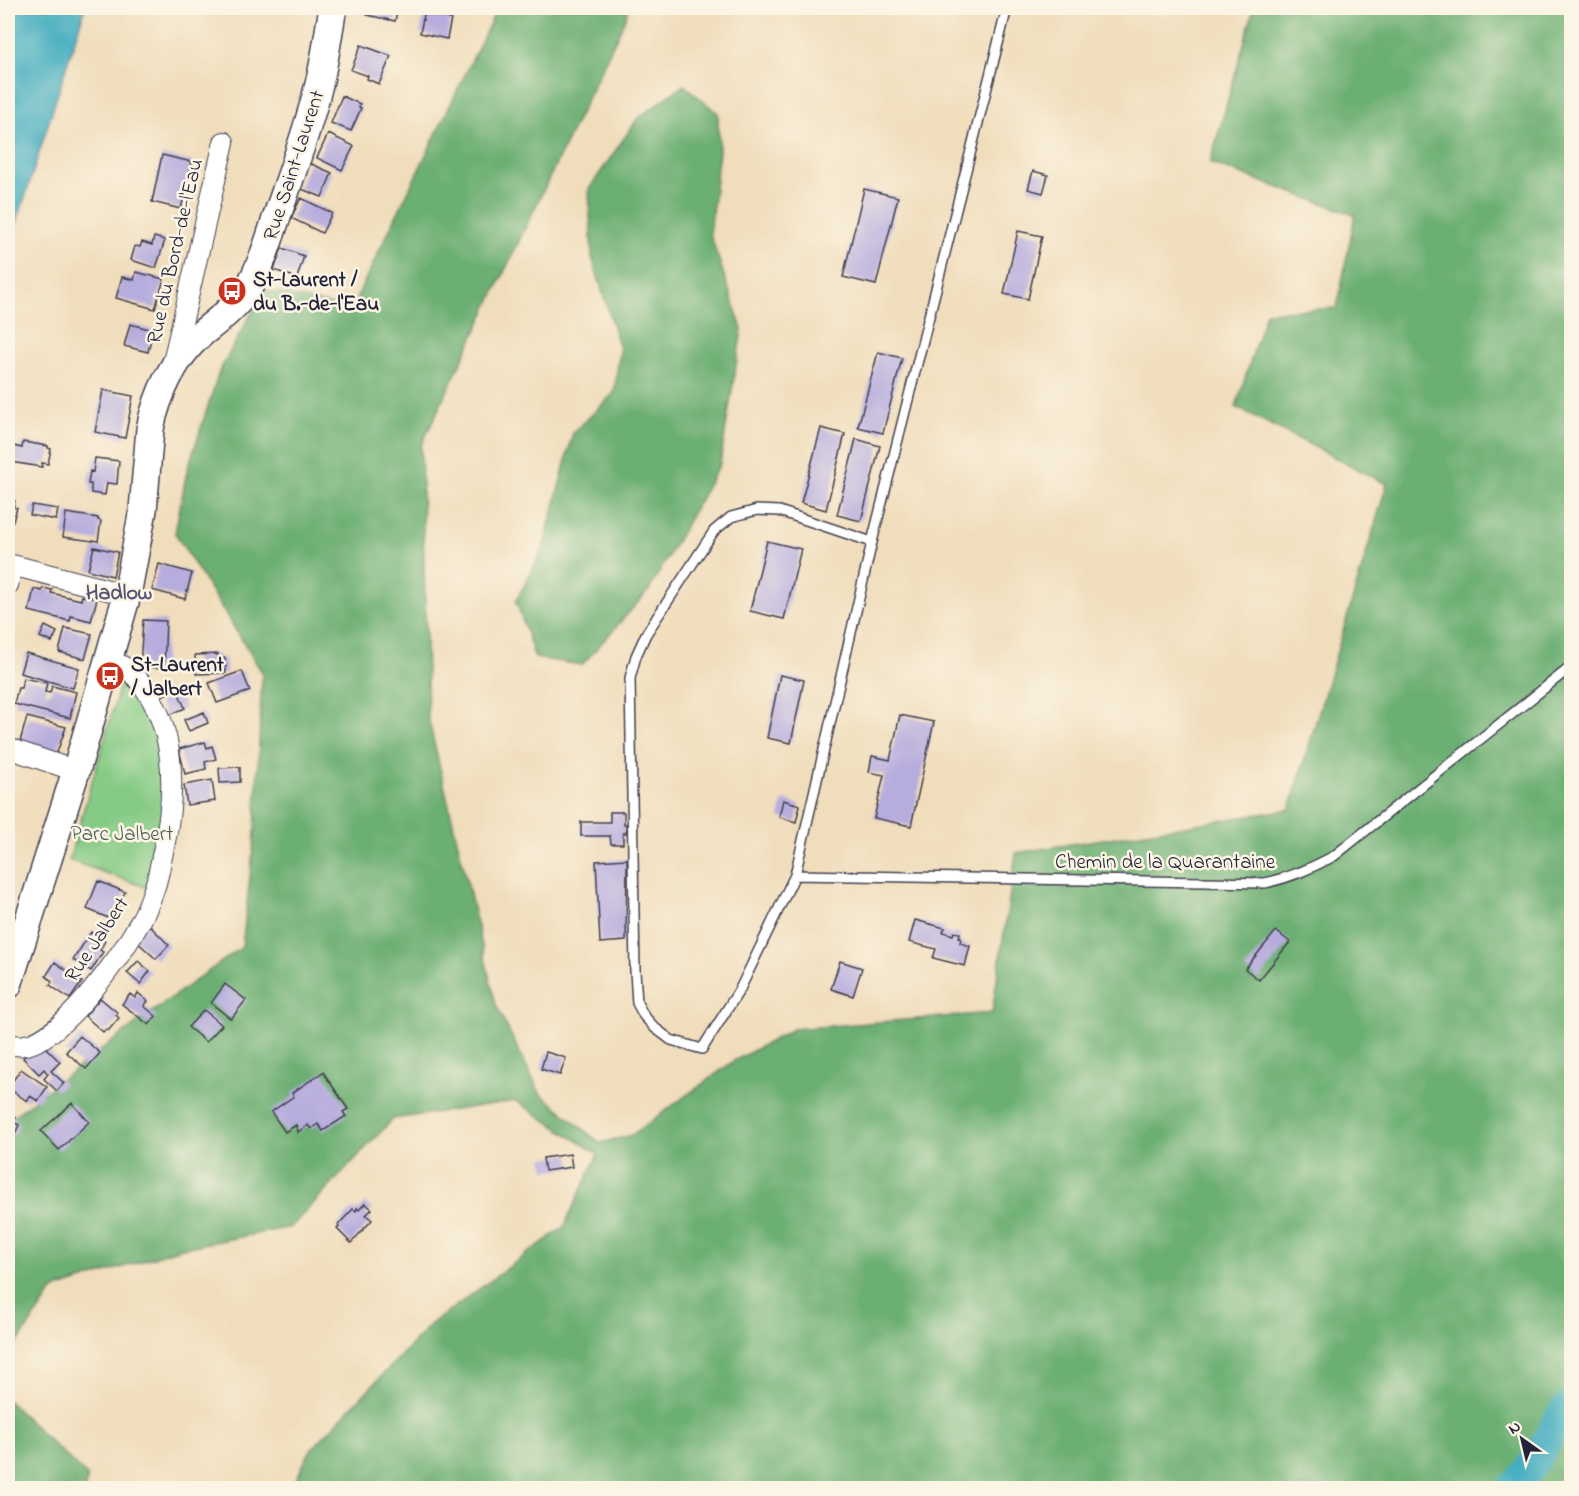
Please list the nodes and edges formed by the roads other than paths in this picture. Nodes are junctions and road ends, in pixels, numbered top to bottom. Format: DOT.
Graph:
graph roads {
  1 [pos="333,8"];
  2 [pos="1007,8"];
  3 [pos="224,142"];
  4 [pos="171,371"];
  5 [pos="872,542"];
  6 [pos="8,585"];
  7 [pos="127,595"];
  8 [pos="108,659"];
  9 [pos="1572,666"];
  10 [pos="8,748"];
  11 [pos="76,771"];
  12 [pos="795,875"];
  13 [pos="8,985"];
  14 [pos="8,1044"];
  1 -- 4 [label="street, Rue Saint-Laurent"];
  2 -- 5 [label="lane"];
  3 -- 4 [label="street, Rue du Bord-de-l'Eau"];
  4 -- 7 [label="street, Rue Saint-Laurent"];
  5 -- 12 [label="lane"];
  5 -- 12 [label="lane"];
  6 -- 7 [label="street"];
  7 -- 8 [label="street, Rue Saint-Laurent"];
  8 -- 11 [label="street, Rue Saint-Laurent"];
  8 -- 14 [label="street, Rue Jalbert"];
  9 -- 12 [label="lane, Chemin de la Quarantaine"];
  10 -- 11 [label="street"];
  11 -- 13 [label="street, Rue Saint-Laurent"];
}
